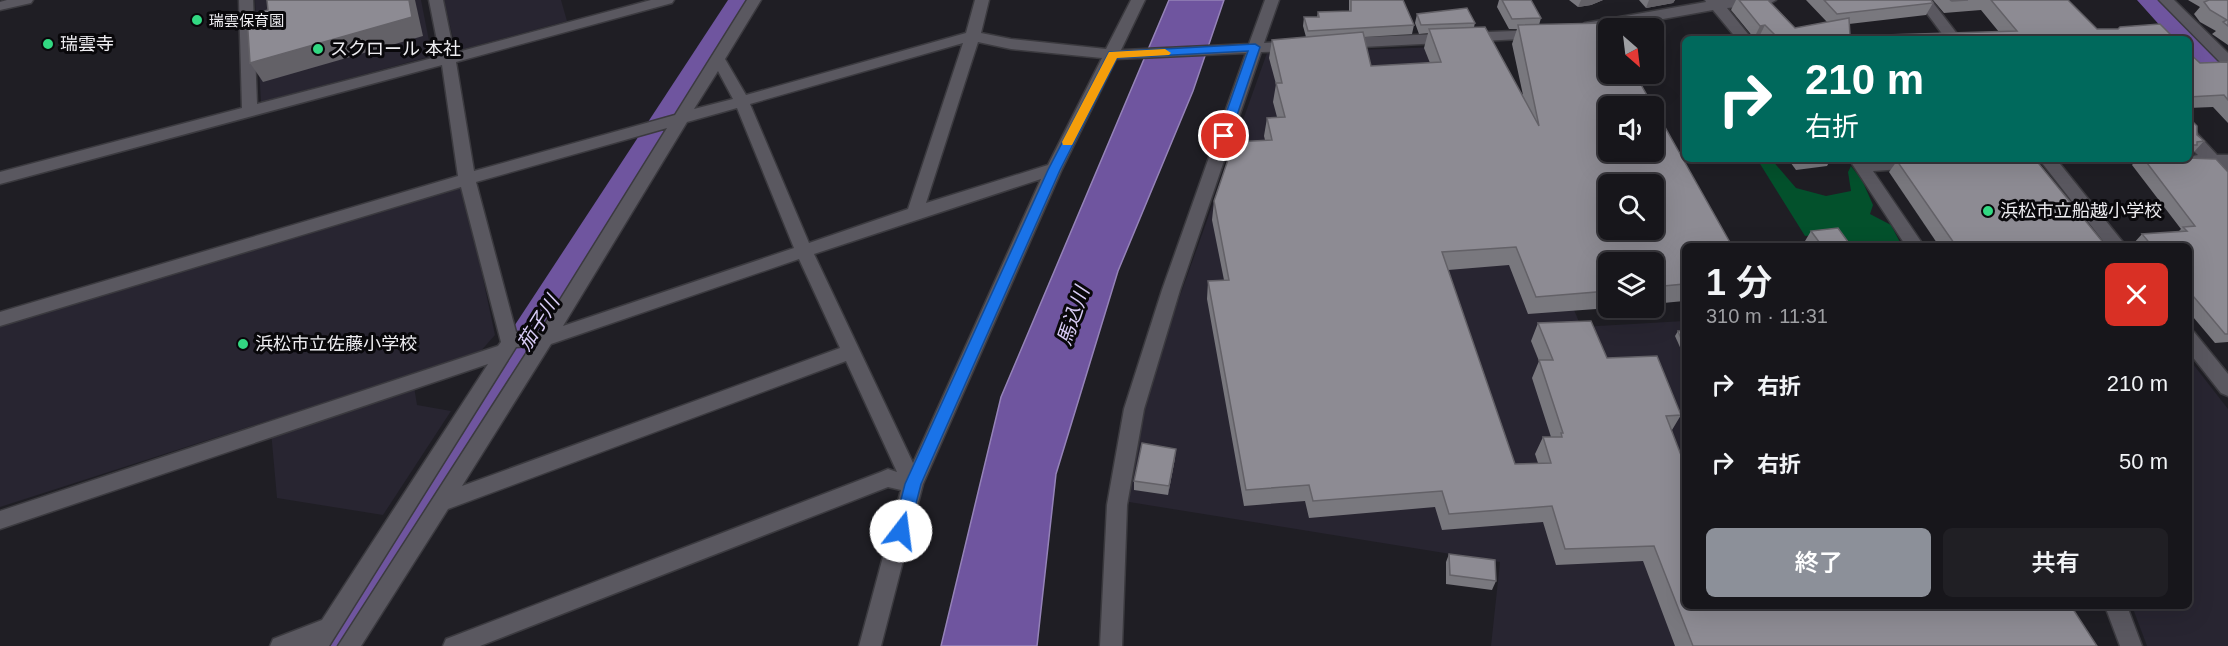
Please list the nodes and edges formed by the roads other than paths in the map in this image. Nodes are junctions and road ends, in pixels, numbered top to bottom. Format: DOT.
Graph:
graph roads {
  1 [pos="26,0"];
  2 [pos="246,0"];
  3 [pos="436,0"];
  4 [pos="667,0"];
  5 [pos="754,0"];
  6 [pos="982,0"];
  7 [pos="1138,0"];
  8 [pos="1272,0"];
  9 [pos="1768,0"];
  10 [pos="1924,0"];
  11 [pos="2166,0"];
  12 [pos="1714,3"];
  13 [pos="0,6"];
  14 [pos="1575,30"];
  15 [pos="1552,33"];
  16 [pos="973,36"];
  17 [pos="1742,36"];
  18 [pos="1952,36"];
  19 [pos="1249,48"];
  20 [pos="1118,55"];
  21 [pos="2226,56"];
  22 [pos="448,59"];
  23 [pos="718,59"];
  24 [pos="741,100"];
  25 [pos="250,113"];
  26 [pos="681,117"];
  27 [pos="2192,137"];
  28 [pos="2192,160"];
  29 [pos="2221,161"];
  30 [pos="1860,162"];
  31 [pos="1929,162"];
  32 [pos="2049,162"];
  33 [pos="1054,170"];
  34 [pos="0,178"];
  35 [pos="2228,178"];
  36 [pos="467,179"];
  37 [pos="915,213"];
  38 [pos="1913,243"];
  39 [pos="2115,243"];
  40 [pos="804,252"];
  41 [pos="0,319"];
  42 [pos="545,339"];
  43 [pos="2192,342"];
  44 [pos="510,344"];
  45 [pos="851,352"];
  46 [pos="2228,388"];
  47 [pos="913,484"];
  48 [pos="442,502"];
  49 [pos="0,520"];
  50 [pos="2117,609"];
  51 [pos="329,627"];
  52 [pos="281,646"];
  53 [pos="317,646"];
  54 [pos="349,646"];
  55 [pos="454,646"];
  56 [pos="870,646"];
  57 [pos="1111,646"];
  58 [pos="2131,646"];
  1 -- 13 [label="street"];
  2 -- 25 [label="street"];
  3 -- 22 [label="street"];
  4 -- 22 [label="street"];
  5 -- 23 [label="street"];
  6 -- 16 [label="street"];
  7 -- 20 [label="street"];
  8 -- 19 [label="street"];
  9 -- 12 [label="street"];
  10 -- 18 [label="street"];
  11 -- 21 [label="street"];
  12 -- 14 [label="street"];
  12 -- 17 [label="street"];
  15 -- 19 [label="street"];
  16 -- 20 [label="street"];
  16 -- 24 [label="street"];
  16 -- 37 [label="street"];
  19 -- 20 [label="street"];
  19 -- 57 [label="street"];
  20 -- 33 [label="street"];
  22 -- 25 [label="street"];
  22 -- 36 [label="street"];
  23 -- 24 [label="street"];
  23 -- 26 [label="street"];
  24 -- 26 [label="street"];
  24 -- 40 [label="street"];
  25 -- 34 [label="street"];
  26 -- 36 [label="street"];
  26 -- 42 [label="street"];
  27 -- 29 [label="street"];
  28 -- 29 [label="street"];
  29 -- 35 [label="street"];
  30 -- 31 [label="street"];
  30 -- 38 [label="street"];
  32 -- 39 [label="street"];
  33 -- 37 [label="street"];
  33 -- 47 [label="street"];
  36 -- 41 [label="street"];
  36 -- 44 [label="street"];
  37 -- 40 [label="street"];
  40 -- 42 [label="street"];
  40 -- 45 [label="street"];
  42 -- 44 [label="street"];
  42 -- 48 [label="street"];
  43 -- 46 [label="street"];
  44 -- 49 [label="street"];
  44 -- 51 [label="street"];
  45 -- 47 [label="street"];
  45 -- 48 [label="street"];
  47 -- 55 [label="street"];
  47 -- 56 [label="street"];
  48 -- 54 [label="street"];
  50 -- 58 [label="street"];
  51 -- 52 [label="street"];
  51 -- 53 [label="street"];
}
